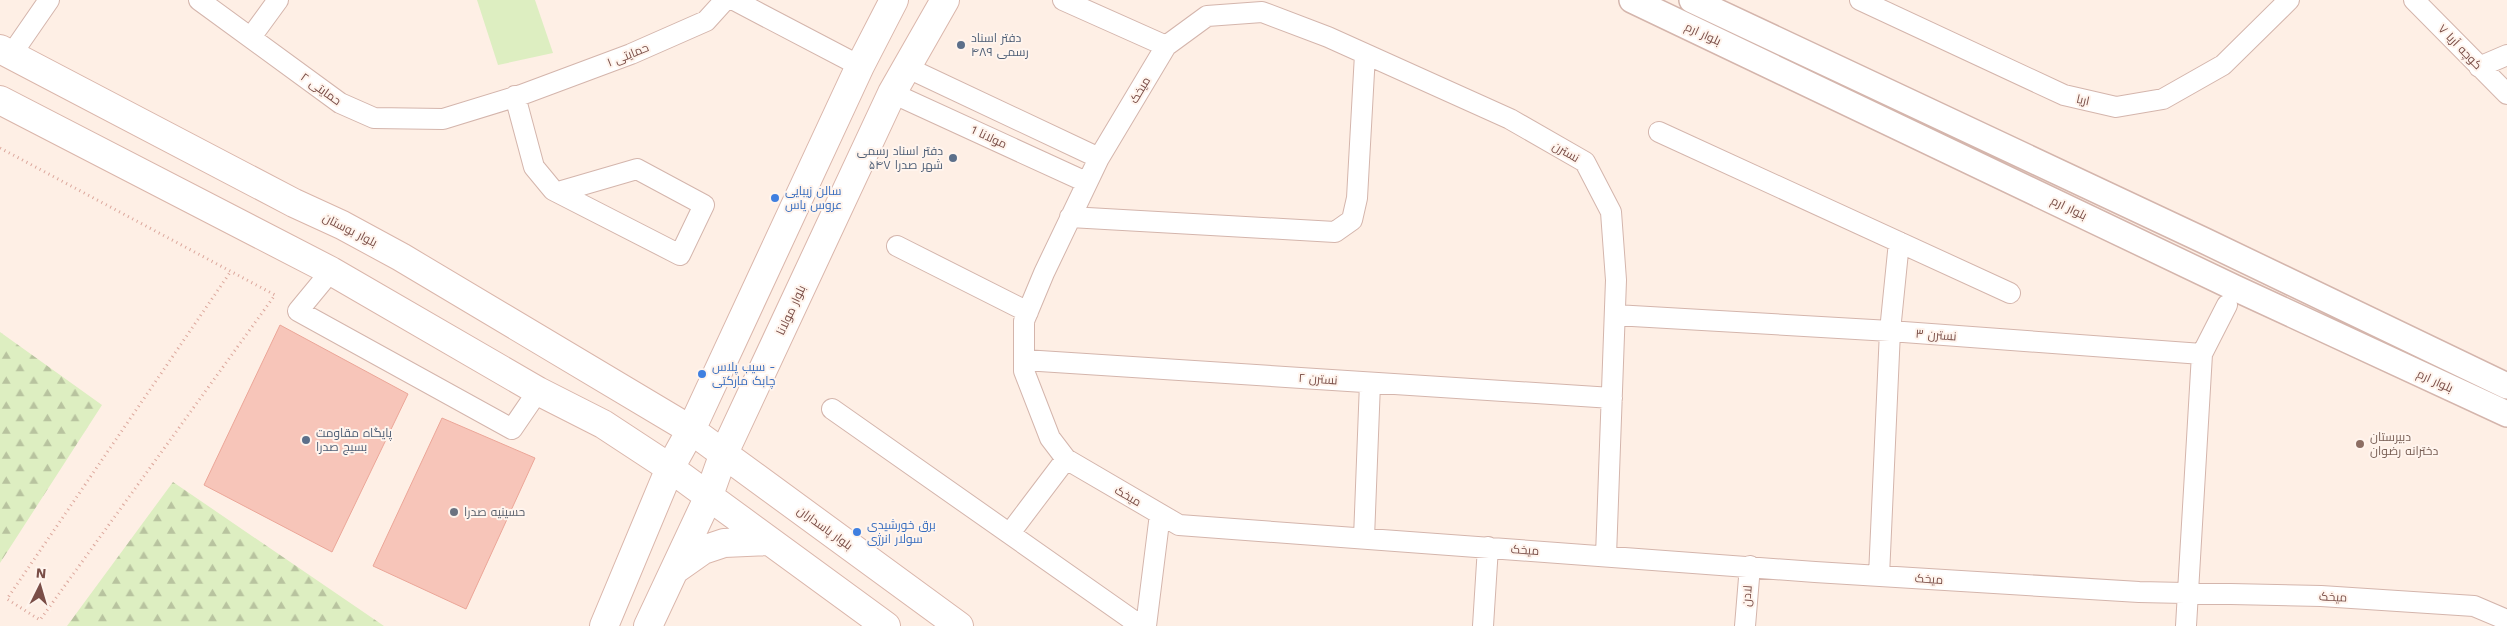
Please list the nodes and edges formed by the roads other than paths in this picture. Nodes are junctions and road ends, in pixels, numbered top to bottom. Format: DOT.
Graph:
graph roads {
  1 [pos="50,0"];
  2 [pos="199,0"];
  3 [pos="278,0"];
  4 [pos="725,0"];
  5 [pos="734,0"];
  6 [pos="894,0"];
  7 [pos="946,0"];
  8 [pos="1063,0"];
  9 [pos="1632,0"];
  10 [pos="1692,0"];
  11 [pos="1860,0"];
  12 [pos="2289,0"];
  13 [pos="2414,0"];
  14 [pos="1219,10"];
  15 [pos="251,37"];
  16 [pos="1166,46"];
  17 [pos="5,52"];
  18 [pos="1365,54"];
  19 [pos="2507,55"];
  20 [pos="860,66"];
  21 [pos="2479,67"];
  22 [pos="908,68"];
  23 [pos="892,93"];
  24 [pos="2507,94"];
  25 [pos="518,95"];
  26 [pos="0,100"];
  27 [pos="1659,132"];
  28 [pos="1099,158"];
  29 [pos="1086,182"];
  30 [pos="558,192"];
  31 [pos="1070,217"];
  32 [pos="1899,242"];
  33 [pos="897,246"];
  34 [pos="331,271"];
  35 [pos="2010,293"];
  36 [pos="2227,305"];
  37 [pos="1028,312"];
  38 [pos="1615,315"];
  39 [pos="1890,331"];
  40 [pos="2418,343"];
  41 [pos="2202,354"];
  42 [pos="1024,360"];
  43 [pos="2407,368"];
  44 [pos="1370,382"];
  45 [pos="2507,386"];
  46 [pos="538,391"];
  47 [pos="1612,398"];
  48 [pos="832,409"];
  49 [pos="2507,414"];
  50 [pos="690,430"];
  51 [pos="724,453"];
  52 [pos="1066,459"];
  53 [pos="670,468"];
  54 [pos="708,498"];
  55 [pos="1160,514"];
  56 [pos="1010,533"];
  57 [pos="1364,538"];
  58 [pos="768,541"];
  59 [pos="1488,547"];
  60 [pos="1606,556"];
  61 [pos="1750,566"];
  62 [pos="674,570"];
  63 [pos="1879,576"];
  64 [pos="2187,593"];
  65 [pos="2507,620"];
  66 [pos="604,626"];
  67 [pos="648,626"];
  68 [pos="886,626"];
  69 [pos="959,626"];
  70 [pos="1140,626"];
  71 [pos="1146,626"];
  72 [pos="1483,626"];
  73 [pos="1745,626"];
  74 [pos="2186,626"];
  1 -- 17 [label="street"];
  2 -- 15 [label="street, حمایتی ۲"];
  3 -- 15 [label="street"];
  4 -- 25 [label="street, حمایتی ۱"];
  5 -- 20 [label="street"];
  6 -- 20 [label="main road"];
  7 -- 22 [label="main road, بلوار مولانا"];
  8 -- 16 [label="street"];
  9 -- 43 [label="street, بلوار ارم"];
  10 -- 40 [label="street, بلوار ارم"];
  11 -- 12 [label="street, اریا"];
  13 -- 21 [label="street, کوچه آریا ۷"];
  14 -- 16 [label="street, میخک"];
  14 -- 18 [label="street, نسترن"];
  15 -- 25 [label="street, حمایتی ۲"];
  16 -- 28 [label="street, میخک"];
  17 -- 50 [label="main road, بلوار بوستان"];
  18 -- 31 [label="street"];
  18 -- 38 [label="street, نسترن"];
  19 -- 21 [label="street"];
  20 -- 50 [label="main road"];
  21 -- 24 [label="street, کوچه آریا ۷"];
  22 -- 23 [label="main road, بلوار مولانا"];
  22 -- 28 [label="street"];
  23 -- 29 [label="street, مولانا 1"];
  23 -- 51 [label="main road, بلوار مولانا"];
  25 -- 30 [label="street"];
  26 -- 34 [label="main road"];
  27 -- 32 [label="street"];
  28 -- 29 [label="street, میخک"];
  29 -- 31 [label="street, میخک"];
  30 -- 30 [label="street"];
  31 -- 37 [label="street, میخک"];
  32 -- 35 [label="street"];
  32 -- 39 [label="street"];
  33 -- 37 [label="street"];
  34 -- 46 [label="main road"];
  34 -- 46 [label="street"];
  36 -- 41 [label="street"];
  37 -- 42 [label="street, میخک"];
  38 -- 39 [label="street, نسترن ۳"];
  38 -- 47 [label="street, نسترن"];
  39 -- 41 [label="street, نسترن ۳"];
  39 -- 63 [label="street"];
  40 -- 43 [label="street"];
  40 -- 45 [label="street, بلوار ارم"];
  41 -- 64 [label="street"];
  42 -- 44 [label="street, نسترن ۲"];
  42 -- 52 [label="street, میخک"];
  43 -- 49 [label="street, بلوار ارم"];
  44 -- 47 [label="street, نسترن ۲"];
  44 -- 57 [label="street"];
  46 -- 53 [label="main road"];
  47 -- 60 [label="street, نسترن"];
  48 -- 56 [label="street"];
  50 -- 51 [label="main road, بلوار پاسداران"];
  50 -- 53 [label="main road"];
  51 -- 54 [label="main road, بلوار مولانا"];
  51 -- 69 [label="main road, بلوار پاسداران"];
  52 -- 55 [label="street, میخک"];
  52 -- 56 [label="street"];
  53 -- 54 [label="main road"];
  53 -- 66 [label="main road"];
  54 -- 58 [label="main road"];
  54 -- 62 [label="main road, بلوار مولانا"];
  55 -- 57 [label="street, میخک"];
  55 -- 71 [label="street"];
  56 -- 70 [label="street"];
  57 -- 59 [label="street, میخک"];
  58 -- 62 [label="main road"];
  58 -- 68 [label="main road"];
  59 -- 60 [label="street, میخک"];
  59 -- 72 [label="street"];
  60 -- 61 [label="street, میخک"];
  61 -- 63 [label="street, میخک"];
  61 -- 73 [label="street, لادن"];
  62 -- 67 [label="main road, بلوار مولانا"];
  63 -- 64 [label="street, میخک"];
  64 -- 65 [label="street, میخک"];
  64 -- 74 [label="street"];
}
